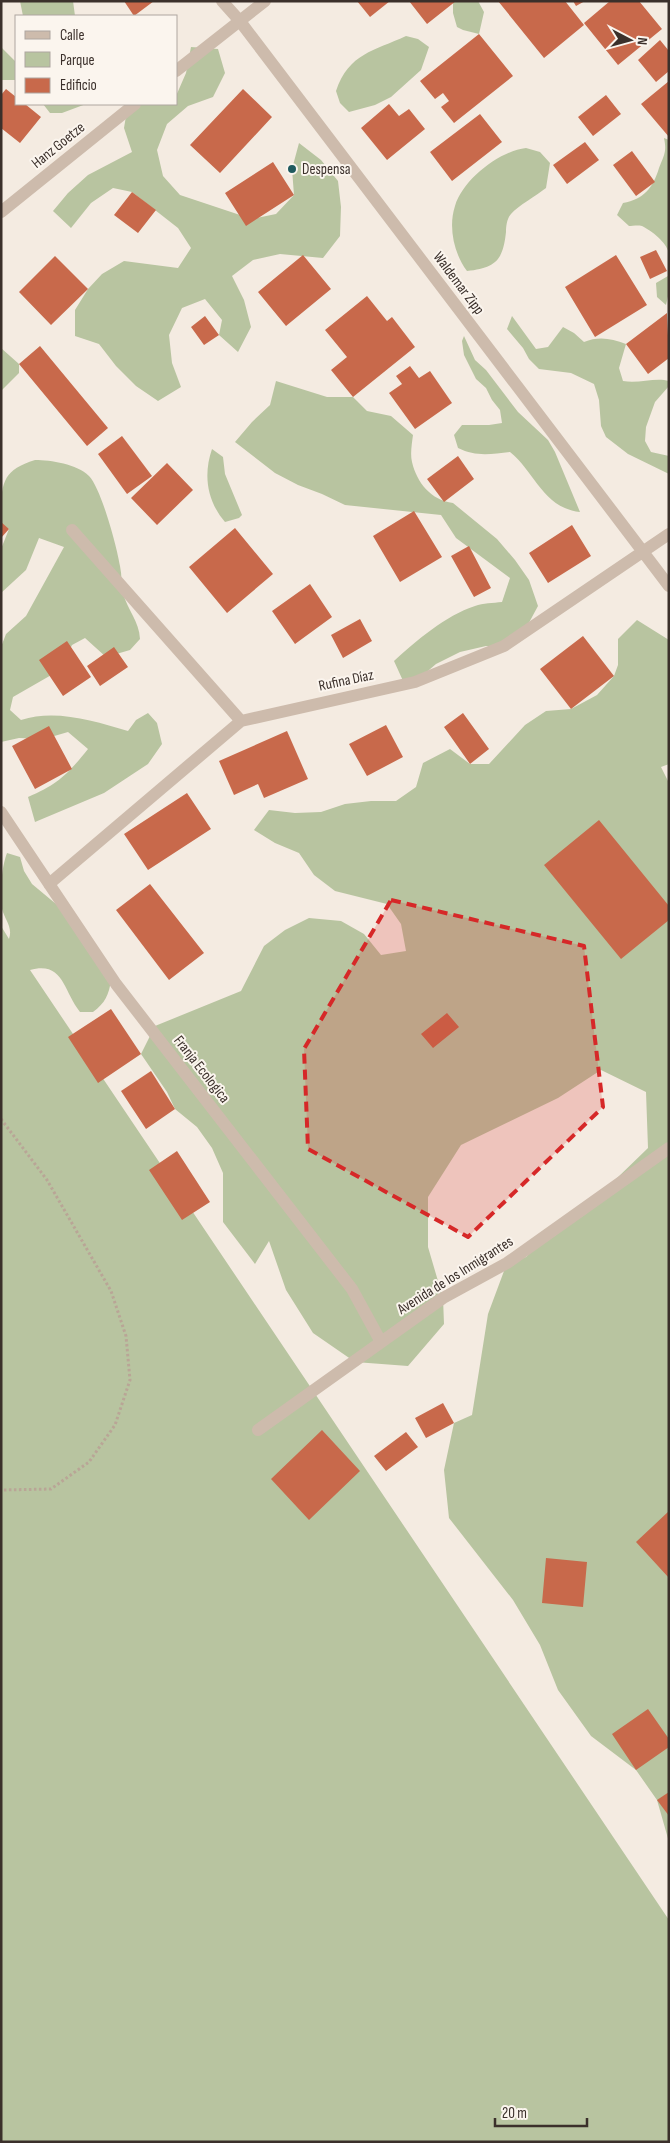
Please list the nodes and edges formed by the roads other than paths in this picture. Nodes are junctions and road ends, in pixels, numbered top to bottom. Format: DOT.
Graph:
graph roads {
  1 [pos="222,1"];
  2 [pos="266,1"];
  3 [pos="239,20"];
  4 [pos="178,69"];
  5 [pos="134,105"];
  6 [pos="1,212"];
  7 [pos="72,530"];
  8 [pos="669,534"];
  9 [pos="642,551"];
  10 [pos="669,586"];
  11 [pos="242,721"];
  12 [pos="1,812"];
  13 [pos="49,884"];
  14 [pos="669,1148"];
  15 [pos="381,1342"];
  16 [pos="258,1430"];
  1 -- 3 [label="street, Waldemar Zipp"];
  2 -- 3 [label="street"];
  3 -- 4 [label="street"];
  3 -- 9 [label="street, Waldemar Zipp"];
  5 -- 6 [label="street, Hanz Goetze"];
  7 -- 11 [label="street"];
  8 -- 9 [label="street, Rufina Díaz"];
  9 -- 10 [label="street, Waldemar Zipp"];
  9 -- 11 [label="street, Rufina Díaz"];
  11 -- 13 [label="street, Rufina Díaz"];
  12 -- 13 [label="street, Franja Ecologica"];
  13 -- 15 [label="street, Franja Ecologica"];
  14 -- 15 [label="street, Avenida de los Inmigrantes"];
  15 -- 16 [label="street, Avenida de los Inmigrantes"];
}
